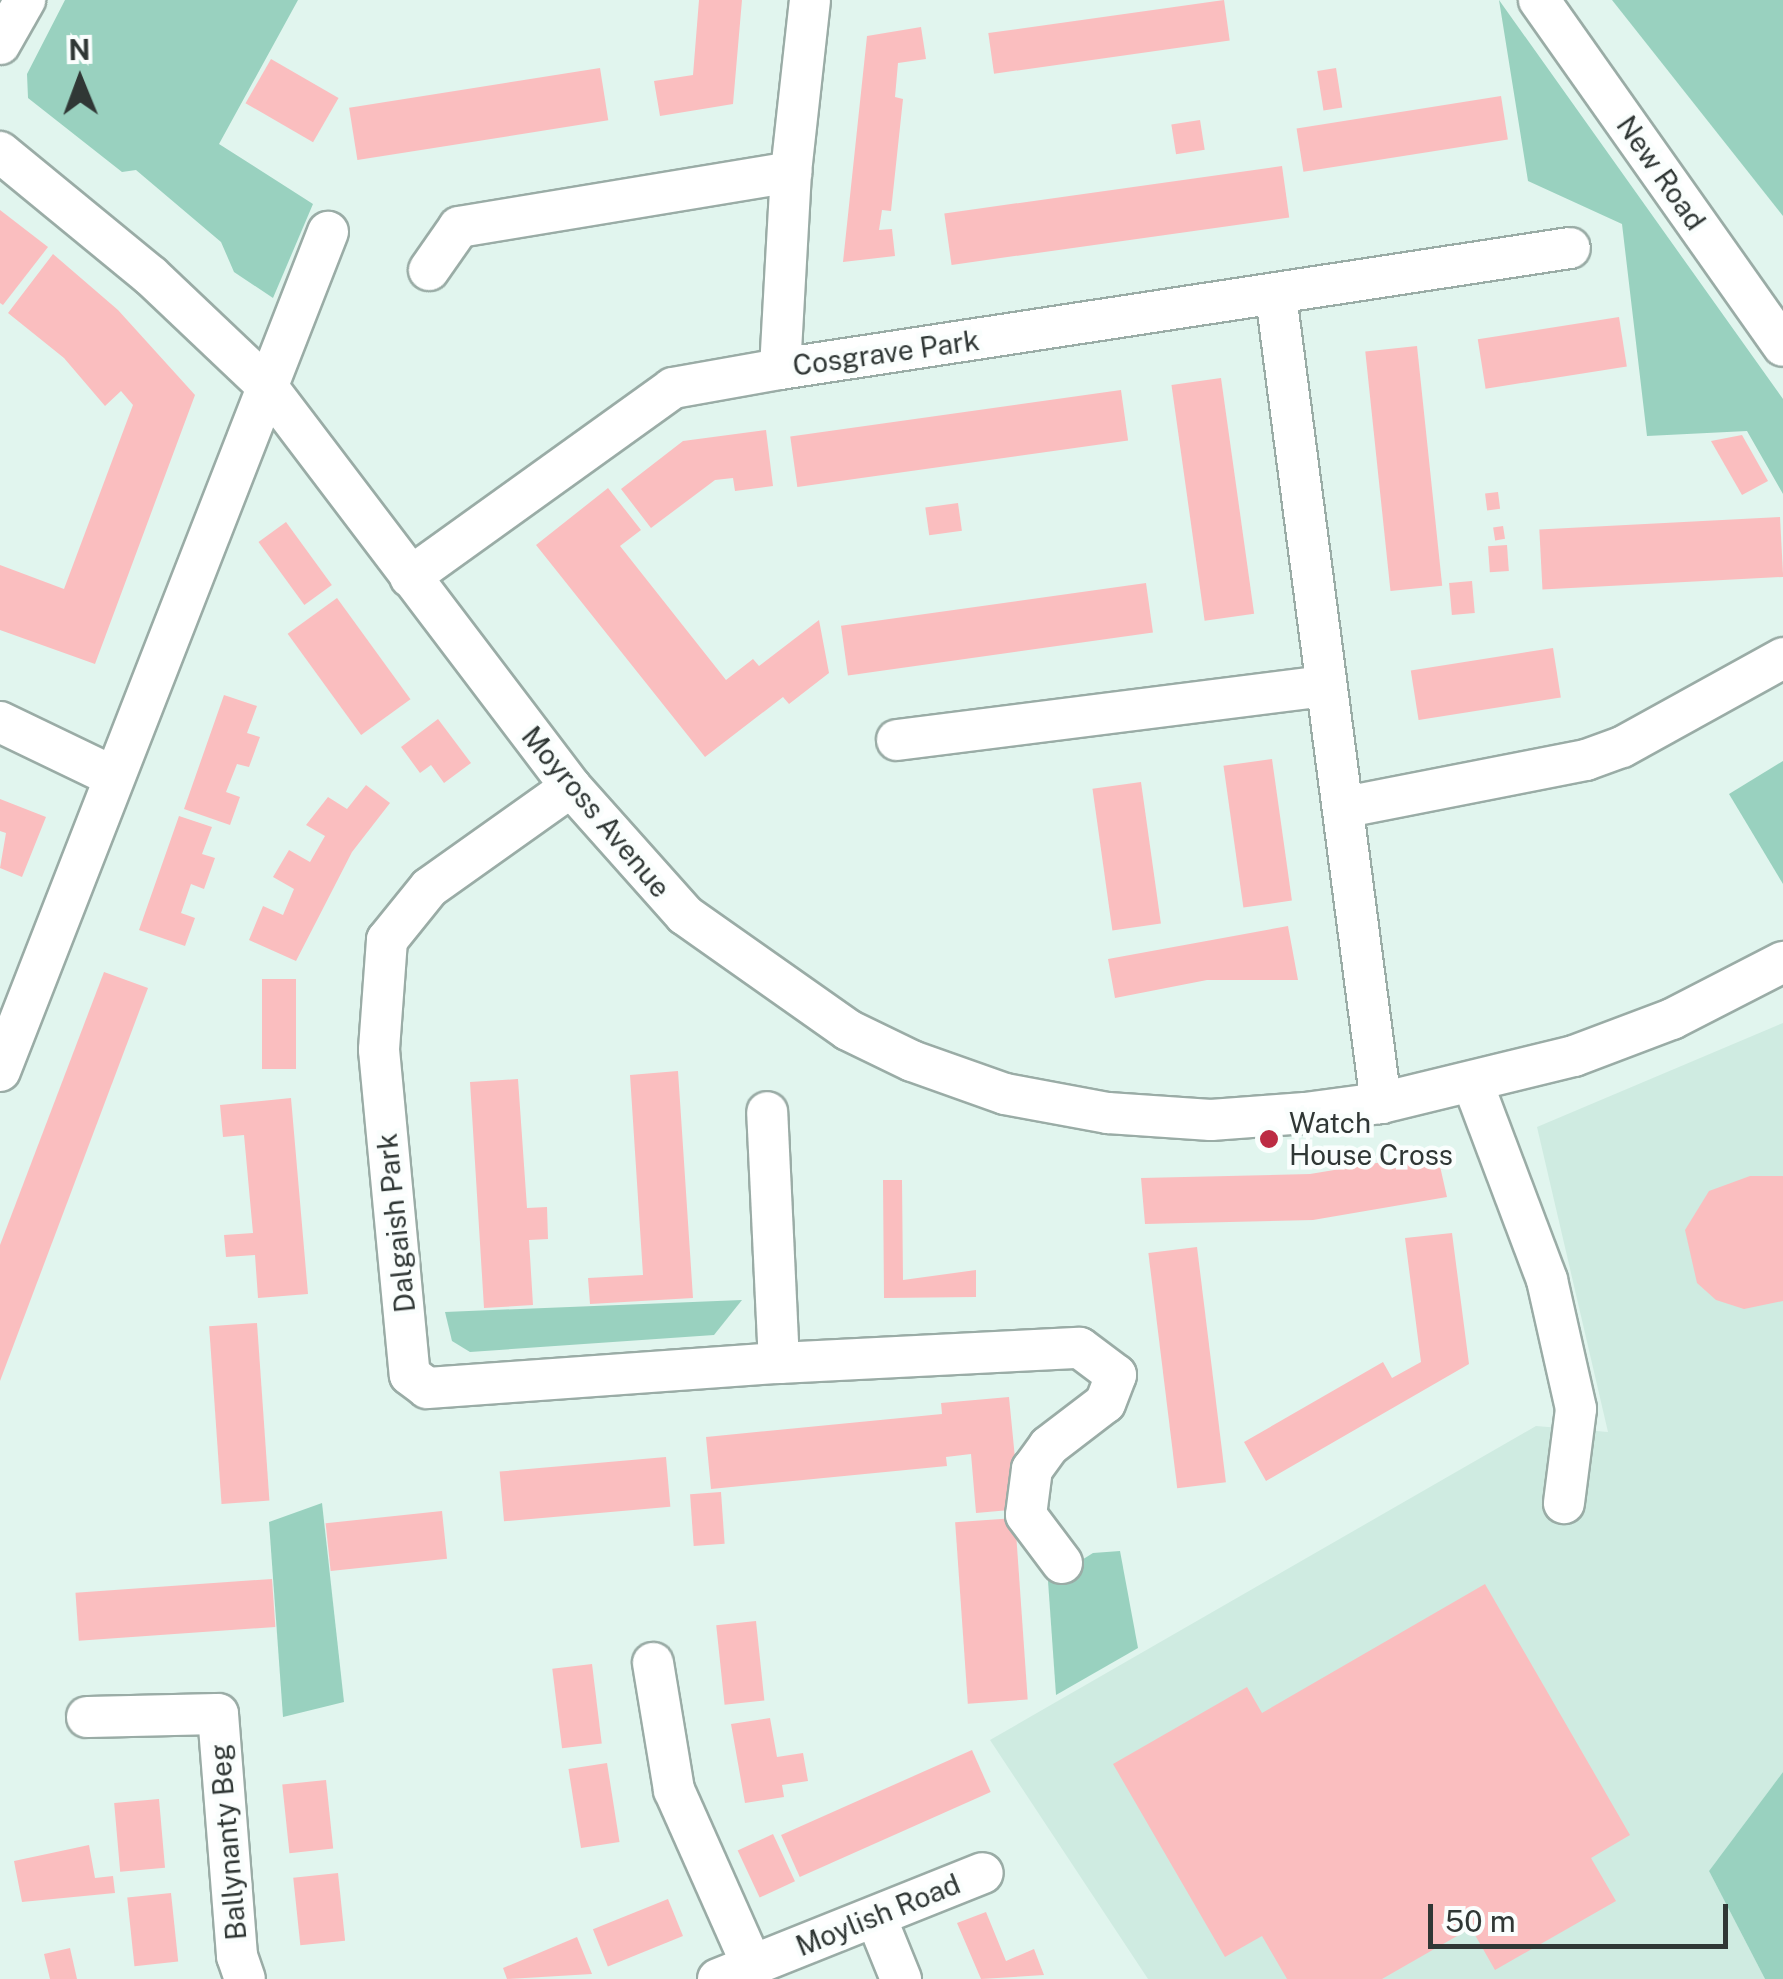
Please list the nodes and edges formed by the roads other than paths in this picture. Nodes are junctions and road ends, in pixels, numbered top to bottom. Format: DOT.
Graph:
graph roads {
  1 [pos="24,0"];
  2 [pos="810,0"];
  3 [pos="1538,0"];
  4 [pos="0,44"];
  5 [pos="0,152"];
  6 [pos="790,172"];
  7 [pos="328,232"];
  8 [pos="1570,248"];
  9 [pos="429,270"];
  10 [pos="1276,296"];
  11 [pos="1783,346"];
  12 [pos="780,369"];
  13 [pos="266,385"];
  14 [pos="410,577"];
  15 [pos="1783,658"];
  16 [pos="1326,686"];
  17 [pos="0,722"];
  18 [pos="897,740"];
  19 [pos="112,776"];
  20 [pos="570,787"];
  21 [pos="1346,807"];
  22 [pos="1783,962"];
  23 [pos="0,1071"];
  24 [pos="1473,1084"];
  25 [pos="1380,1103"];
  26 [pos="767,1112"];
  27 [pos="779,1363"];
  28 [pos="1564,1503"];
  29 [pos="1062,1563"];
  30 [pos="653,1663"];
  31 [pos="87,1717"];
  32 [pos="982,1873"];
  33 [pos="877,1920"];
  34 [pos="735,1972"];
  35 [pos="245,1979"];
  36 [pos="901,1979"];
  1 -- 4 [label="street"];
  2 -- 6 [label="street, Cosgrave Park"];
  3 -- 11 [label="street, New Road"];
  5 -- 13 [label="street, Moyross Avenue"];
  6 -- 9 [label="street"];
  6 -- 12 [label="street, Cosgrave Park"];
  7 -- 13 [label="street"];
  8 -- 10 [label="street, Cosgrave Park"];
  10 -- 12 [label="street, Cosgrave Park"];
  10 -- 16 [label="street"];
  12 -- 14 [label="street"];
  13 -- 14 [label="street, Moyross Avenue"];
  13 -- 19 [label="street"];
  14 -- 20 [label="street, Moyross Avenue"];
  15 -- 21 [label="street"];
  16 -- 18 [label="street"];
  16 -- 21 [label="street"];
  17 -- 19 [label="street"];
  19 -- 23 [label="street"];
  20 -- 25 [label="street, Moyross Avenue"];
  20 -- 27 [label="street, Dalgaish Park"];
  21 -- 25 [label="street"];
  22 -- 24 [label="street, Moyross Avenue"];
  24 -- 25 [label="street, Moyross Avenue"];
  24 -- 28 [label="street"];
  26 -- 27 [label="street"];
  27 -- 29 [label="street, Dalgaish Park"];
  30 -- 34 [label="street"];
  31 -- 35 [label="street, Ballynanty Beg"];
  32 -- 33 [label="street, Moylish Road"];
  33 -- 34 [label="street, Moylish Road"];
  33 -- 36 [label="street"];
}
